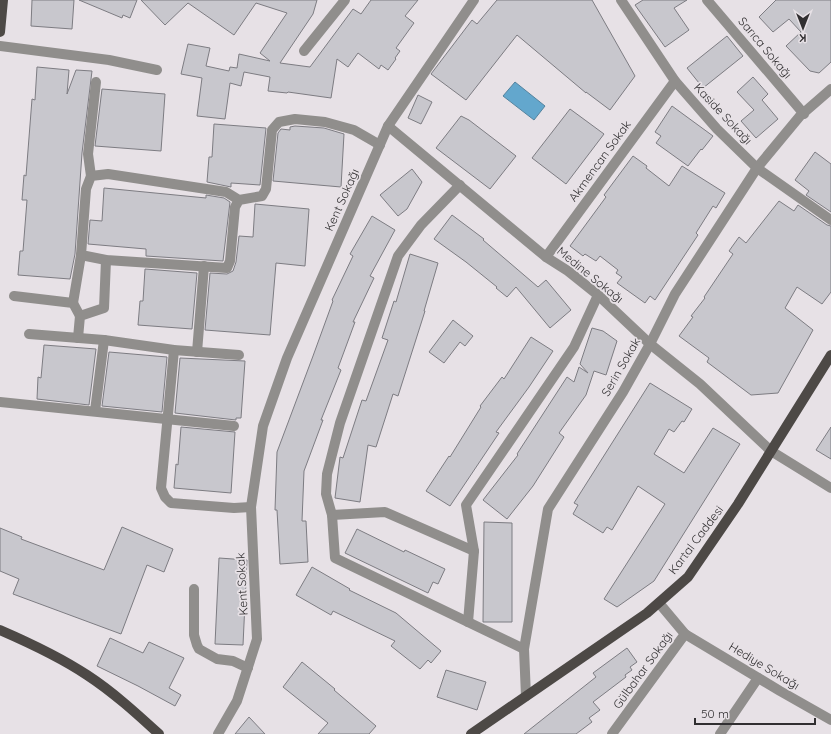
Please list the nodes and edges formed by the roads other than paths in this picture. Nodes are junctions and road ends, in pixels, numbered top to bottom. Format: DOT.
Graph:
graph roads {
  1 [pos="3,0"];
  2 [pos="345,0"];
  3 [pos="474,0"];
  4 [pos="621,0"];
  5 [pos="707,0"];
  6 [pos="0,32"];
  7 [pos="0,46"];
  8 [pos="304,51"];
  9 [pos="157,70"];
  10 [pos="675,81"];
  11 [pos="96,82"];
  12 [pos="831,89"];
  13 [pos="804,114"];
  14 [pos="388,126"];
  15 [pos="380,145"];
  16 [pos="757,168"];
  17 [pos="91,176"];
  18 [pos="460,185"];
  19 [pos="239,200"];
  20 [pos="831,220"];
  21 [pos="81,255"];
  22 [pos="546,257"];
  23 [pos="106,260"];
  24 [pos="204,266"];
  25 [pos="598,295"];
  26 [pos="14,296"];
  27 [pos="73,303"];
  28 [pos="80,316"];
  29 [pos="29,334"];
  30 [pos="78,338"];
  31 [pos="104,340"];
  32 [pos="650,344"];
  33 [pos="174,350"];
  34 [pos="197,352"];
  35 [pos="239,355"];
  36 [pos="831,355"];
  37 [pos="0,402"];
  38 [pos="95,411"];
  39 [pos="168,420"];
  40 [pos="234,426"];
  41 [pos="263,426"];
  42 [pos="771,451"];
  43 [pos="831,488"];
  44 [pos="251,507"];
  45 [pos="332,515"];
  46 [pos="474,551"];
  47 [pos="194,589"];
  48 [pos="659,603"];
  49 [pos="468,622"];
  50 [pos="0,630"];
  51 [pos="685,634"];
  52 [pos="524,649"];
  53 [pos="248,668"];
  54 [pos="758,678"];
  55 [pos="526,696"];
  56 [pos="831,720"];
  57 [pos="159,734"];
  58 [pos="218,734"];
  59 [pos="471,734"];
  60 [pos="612,734"];
  61 [pos="720,734"];
  1 -- 6 [label="main road"];
  2 -- 8 [label="street"];
  3 -- 14 [label="street, Kent Sokağı"];
  4 -- 10 [label="street, Kaside Sokağı"];
  5 -- 13 [label="street, Sarıca Sokağı"];
  7 -- 9 [label="street"];
  10 -- 16 [label="street, Kaside Sokağı"];
  10 -- 22 [label="street, Akmencan Sokak"];
  11 -- 17 [label="street"];
  12 -- 13 [label="street, Serin Sokak"];
  13 -- 16 [label="street, Serin Sokak"];
  14 -- 15 [label="street, Kent Sokağı"];
  14 -- 18 [label="street, Medine Sokağı"];
  15 -- 19 [label="street"];
  15 -- 41 [label="street, Kent Sokağı"];
  16 -- 20 [label="street, Kaside Sokağı"];
  16 -- 32 [label="street, Serin Sokak"];
  17 -- 19 [label="street"];
  17 -- 21 [label="street"];
  18 -- 22 [label="street, Medine Sokağı"];
  18 -- 45 [label="street"];
  19 -- 24 [label="street"];
  21 -- 23 [label="street"];
  21 -- 27 [label="street"];
  22 -- 25 [label="street, Medine Sokağı"];
  23 -- 24 [label="street"];
  23 -- 28 [label="street"];
  24 -- 34 [label="street"];
  25 -- 32 [label="street, Medine Sokağı"];
  25 -- 46 [label="street"];
  26 -- 27 [label="street"];
  27 -- 28 [label="street"];
  28 -- 30 [label="street"];
  29 -- 30 [label="street"];
  30 -- 31 [label="street"];
  31 -- 33 [label="street"];
  31 -- 38 [label="street"];
  32 -- 42 [label="street, Medine Sokağı"];
  32 -- 52 [label="street, Serin Sokak"];
  33 -- 34 [label="street"];
  33 -- 39 [label="street"];
  34 -- 35 [label="street"];
  36 -- 42 [label="main road, Kartal Caddesi"];
  37 -- 38 [label="street"];
  38 -- 39 [label="street"];
  39 -- 40 [label="street"];
  39 -- 44 [label="street"];
  41 -- 44 [label="street, Kent Sokak"];
  42 -- 43 [label="street, Medine Sokağı"];
  42 -- 48 [label="main road, Kartal Caddesi"];
  44 -- 53 [label="street, Kent Sokak"];
  45 -- 46 [label="street"];
  45 -- 49 [label="street"];
  46 -- 49 [label="street"];
  47 -- 53 [label="street"];
  48 -- 51 [label="street, Gülbahar Sokağı"];
  48 -- 55 [label="main road, Kartal Caddesi"];
  49 -- 52 [label="street"];
  50 -- 57 [label="main road"];
  51 -- 54 [label="street, Hediye Sokağı"];
  51 -- 60 [label="street, Gülbahar Sokağı"];
  52 -- 55 [label="street, Serin Sokak"];
  53 -- 58 [label="street, Kent Sokak"];
  54 -- 56 [label="street, Hediye Sokağı"];
  54 -- 61 [label="street"];
  55 -- 59 [label="main road, Kartal Caddesi"];
}
